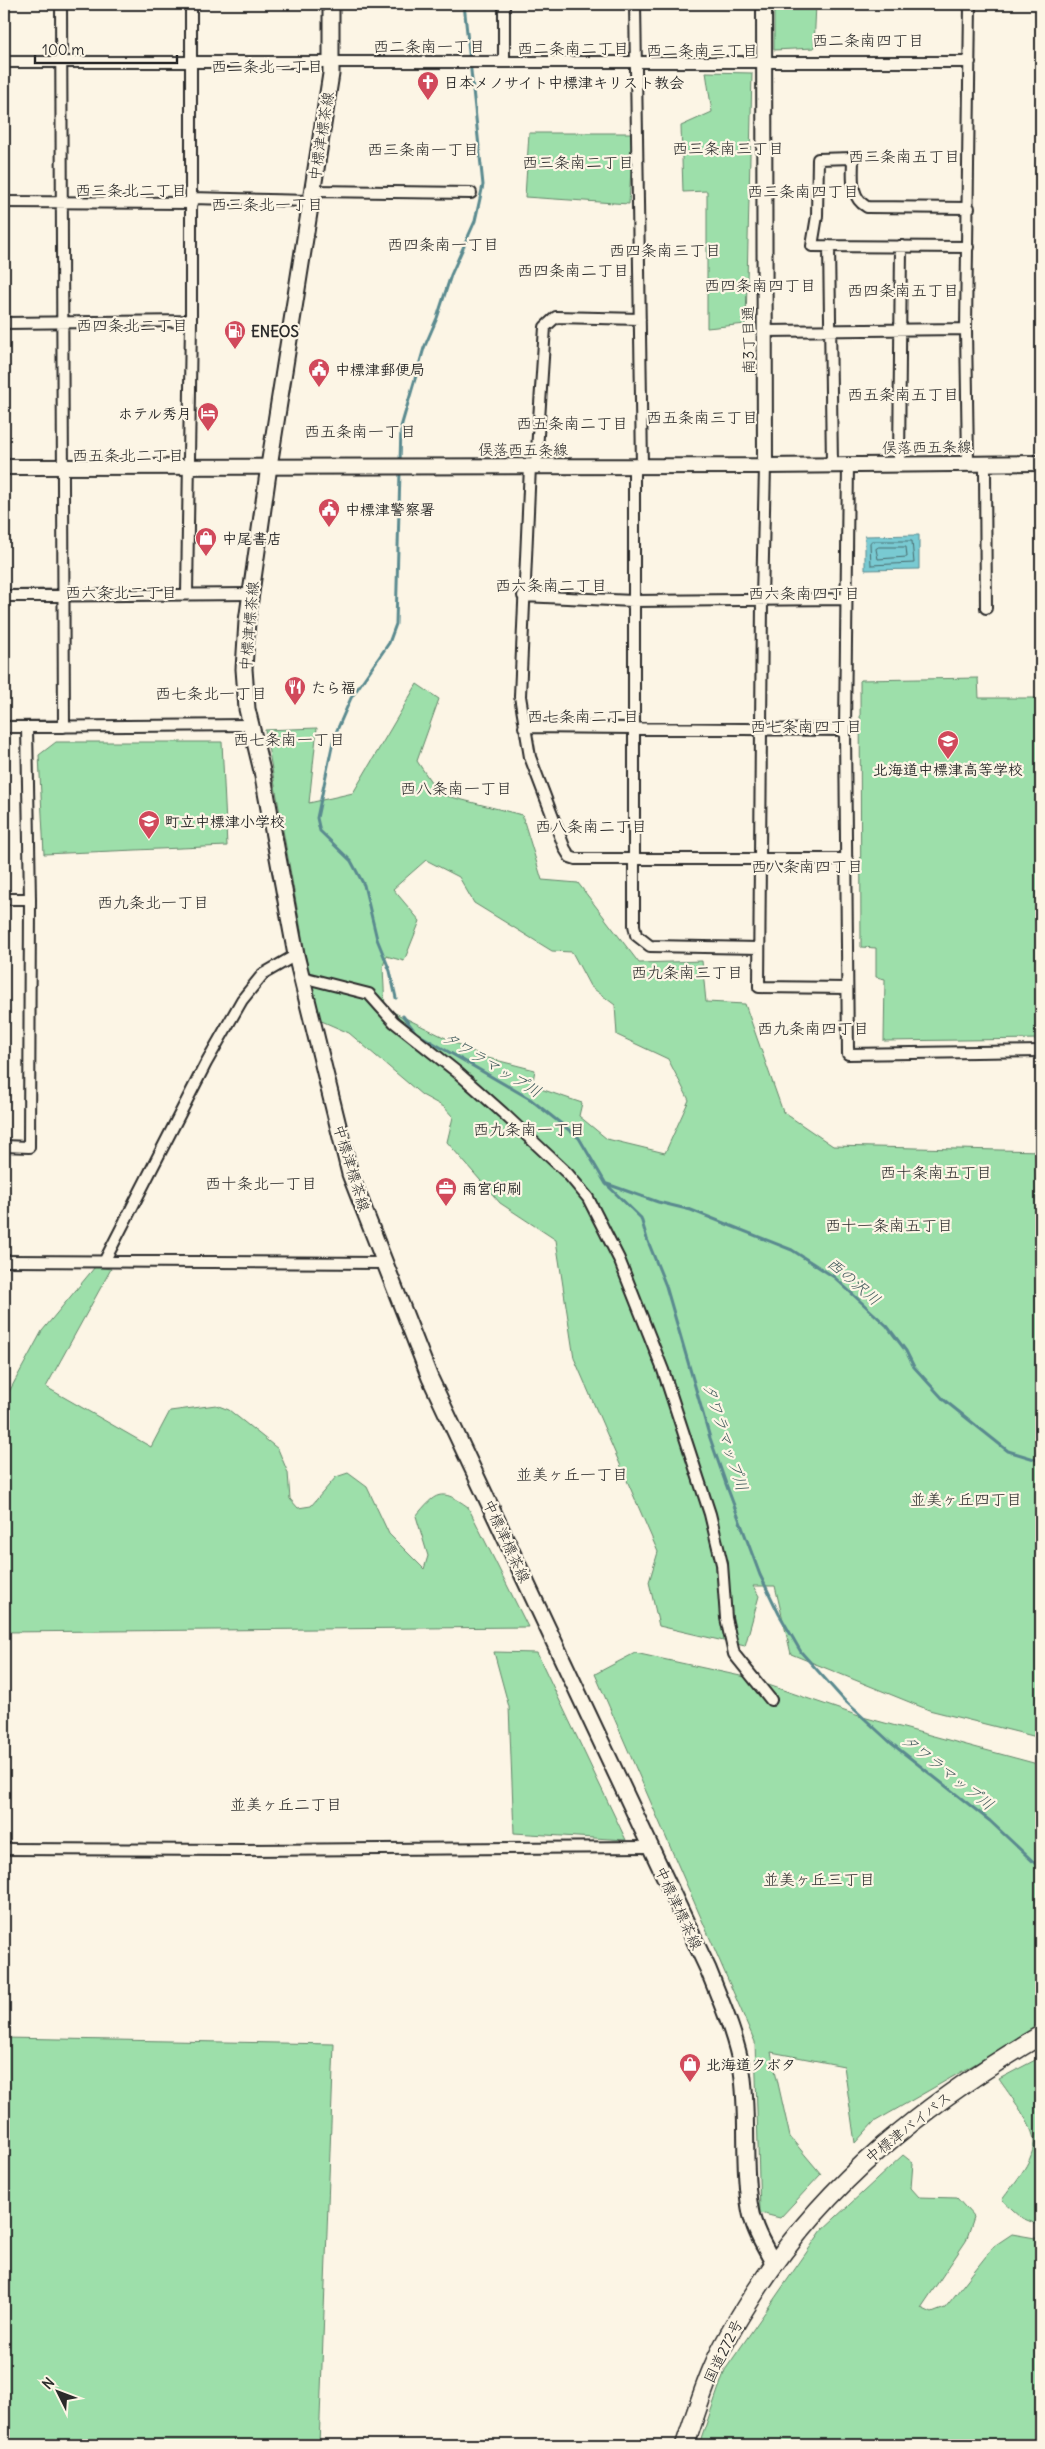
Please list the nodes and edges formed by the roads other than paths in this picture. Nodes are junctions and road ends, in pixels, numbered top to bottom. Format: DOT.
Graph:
graph roads {
  1 [pos="61,4"];
  2 [pos="190,4"];
  3 [pos="330,4"];
  4 [pos="504,4"];
  5 [pos="635,4"];
  6 [pos="764,4"];
  7 [pos="970,4"];
  8 [pos="62,61"];
  9 [pos="191,61"];
  10 [pos="332,61"];
  11 [pos="504,61"];
  12 [pos="4,62"];
  13 [pos="970,62"];
  14 [pos="636,63"];
  15 [pos="764,63"];
  16 [pos="471,193"];
  17 [pos="311,196"];
  18 [pos="191,201"];
  19 [pos="4,202"];
  20 [pos="61,202"];
  21 [pos="969,208"];
  22 [pos="829,246"];
  23 [pos="901,246"];
  24 [pos="968,247"];
  25 [pos="640,319"];
  26 [pos="191,321"];
  27 [pos="62,322"];
  28 [pos="4,323"];
  29 [pos="900,329"];
  30 [pos="966,329"];
  31 [pos="830,330"];
  32 [pos="764,331"];
  33 [pos="899,463"];
  34 [pos="968,463"];
  35 [pos="1041,463"];
  36 [pos="832,464"];
  37 [pos="848,464"];
  38 [pos="189,465"];
  39 [pos="269,466"];
  40 [pos="533,466"];
  41 [pos="638,466"];
  42 [pos="766,466"];
  43 [pos="4,467"];
  44 [pos="63,467"];
  45 [pos="985,471"];
  46 [pos="187,594"];
  47 [pos="252,594"];
  48 [pos="63,595"];
  49 [pos="4,596"];
  50 [pos="523,596"];
  51 [pos="846,599"];
  52 [pos="762,600"];
  53 [pos="633,602"];
  54 [pos="986,608"];
  55 [pos="252,725"];
  56 [pos="524,726"];
  57 [pos="4,727"];
  58 [pos="27,727"];
  59 [pos="64,727"];
  60 [pos="634,728"];
  61 [pos="761,729"];
  62 [pos="845,730"];
  63 [pos="760,858"];
  64 [pos="632,859"];
  65 [pos="847,859"];
  66 [pos="4,899"];
  67 [pos="30,899"];
  68 [pos="759,948"];
  69 [pos="296,955"];
  70 [pos="302,977"];
  71 [pos="847,988"];
  72 [pos="1041,1051"];
  73 [pos="4,1146"];
  74 [pos="4,1260"];
  75 [pos="105,1260"];
  76 [pos="384,1263"];
  77 [pos="770,1700"];
  78 [pos="650,1847"];
  79 [pos="4,1849"];
  80 [pos="1041,2035"];
  81 [pos="774,2264"];
  82 [pos="685,2445"];
  1 -- 8 [label="street"];
  2 -- 9 [label="street"];
  3 -- 10 [label="main road, 中標津標茶線"];
  4 -- 11 [label="street"];
  5 -- 14 [label="street"];
  6 -- 15 [label="main road, 南3丁目通"];
  7 -- 13 [label="street"];
  8 -- 9 [label="street"];
  8 -- 12 [label="street"];
  8 -- 20 [label="street"];
  9 -- 10 [label="street"];
  9 -- 18 [label="street"];
  10 -- 11 [label="street"];
  10 -- 17 [label="main road, 中標津標茶線"];
  11 -- 14 [label="street"];
  13 -- 15 [label="street"];
  13 -- 21 [label="street"];
  14 -- 15 [label="street"];
  14 -- 25 [label="street"];
  15 -- 32 [label="main road, 南3丁目通"];
  16 -- 17 [label="street"];
  17 -- 18 [label="street"];
  17 -- 39 [label="main road, 中標津標茶線"];
  18 -- 20 [label="street"];
  18 -- 26 [label="street"];
  19 -- 20 [label="street"];
  20 -- 27 [label="street"];
  21 -- 22 [label="street"];
  21 -- 24 [label="street"];
  22 -- 23 [label="street"];
  22 -- 31 [label="street"];
  23 -- 24 [label="street"];
  23 -- 29 [label="street"];
  24 -- 30 [label="street"];
  25 -- 40 [label="street"];
  25 -- 41 [label="street"];
  26 -- 27 [label="street"];
  26 -- 38 [label="street"];
  27 -- 28 [label="street"];
  27 -- 44 [label="street"];
  29 -- 30 [label="street"];
  29 -- 31 [label="street"];
  29 -- 33 [label="street"];
  30 -- 34 [label="street"];
  31 -- 32 [label="street"];
  31 -- 36 [label="street"];
  32 -- 42 [label="main road, 南3丁目通"];
  33 -- 34 [label="main road, 俣落西五条線"];
  33 -- 37 [label="main road, 俣落西五条線"];
  34 -- 35 [label="main road, 俣落西五条線"];
  36 -- 37 [label="main road, 俣落西五条線"];
  36 -- 42 [label="main road, 俣落西五条線"];
  37 -- 51 [label="street"];
  38 -- 39 [label="main road, 俣落西五条線"];
  38 -- 44 [label="main road, 俣落西五条線"];
  38 -- 46 [label="street"];
  39 -- 40 [label="main road, 俣落西五条線"];
  39 -- 47 [label="main road, 中標津標茶線"];
  40 -- 41 [label="main road, 俣落西五条線"];
  40 -- 50 [label="street"];
  41 -- 42 [label="main road, 俣落西五条線"];
  41 -- 53 [label="street"];
  42 -- 52 [label="street"];
  43 -- 44 [label="main road, 俣落西五条線"];
  44 -- 48 [label="street"];
  45 -- 54 [label="street"];
  46 -- 47 [label="street"];
  46 -- 48 [label="street"];
  47 -- 55 [label="main road, 中標津標茶線"];
  48 -- 49 [label="street"];
  48 -- 59 [label="street"];
  50 -- 53 [label="street"];
  50 -- 56 [label="street"];
  51 -- 52 [label="street"];
  51 -- 62 [label="street"];
  52 -- 53 [label="street"];
  52 -- 61 [label="street"];
  53 -- 60 [label="street"];
  55 -- 59 [label="street"];
  55 -- 69 [label="main road, 中標津標茶線"];
  56 -- 60 [label="street"];
  56 -- 64 [label="street"];
  57 -- 58 [label="street"];
  58 -- 59 [label="street"];
  58 -- 67 [label="street"];
  60 -- 61 [label="street"];
  60 -- 64 [label="street"];
  61 -- 62 [label="street"];
  61 -- 63 [label="street"];
  62 -- 65 [label="street"];
  63 -- 64 [label="street"];
  63 -- 65 [label="street"];
  63 -- 68 [label="street"];
  64 -- 68 [label="street"];
  65 -- 71 [label="street"];
  66 -- 67 [label="street"];
  67 -- 73 [label="street"];
  68 -- 71 [label="street"];
  69 -- 70 [label="main road, 中標津標茶線"];
  69 -- 75 [label="street"];
  70 -- 76 [label="main road, 中標津標茶線"];
  70 -- 77 [label="street"];
  71 -- 72 [label="street"];
  74 -- 75 [label="street"];
  75 -- 76 [label="street"];
  76 -- 78 [label="main road, 中標津標茶線"];
  78 -- 79 [label="street"];
  78 -- 81 [label="main road, 中標津標茶線"];
  80 -- 81 [label="highway, 中標津バイパス"];
  81 -- 82 [label="highway, 国道272号"];
}
